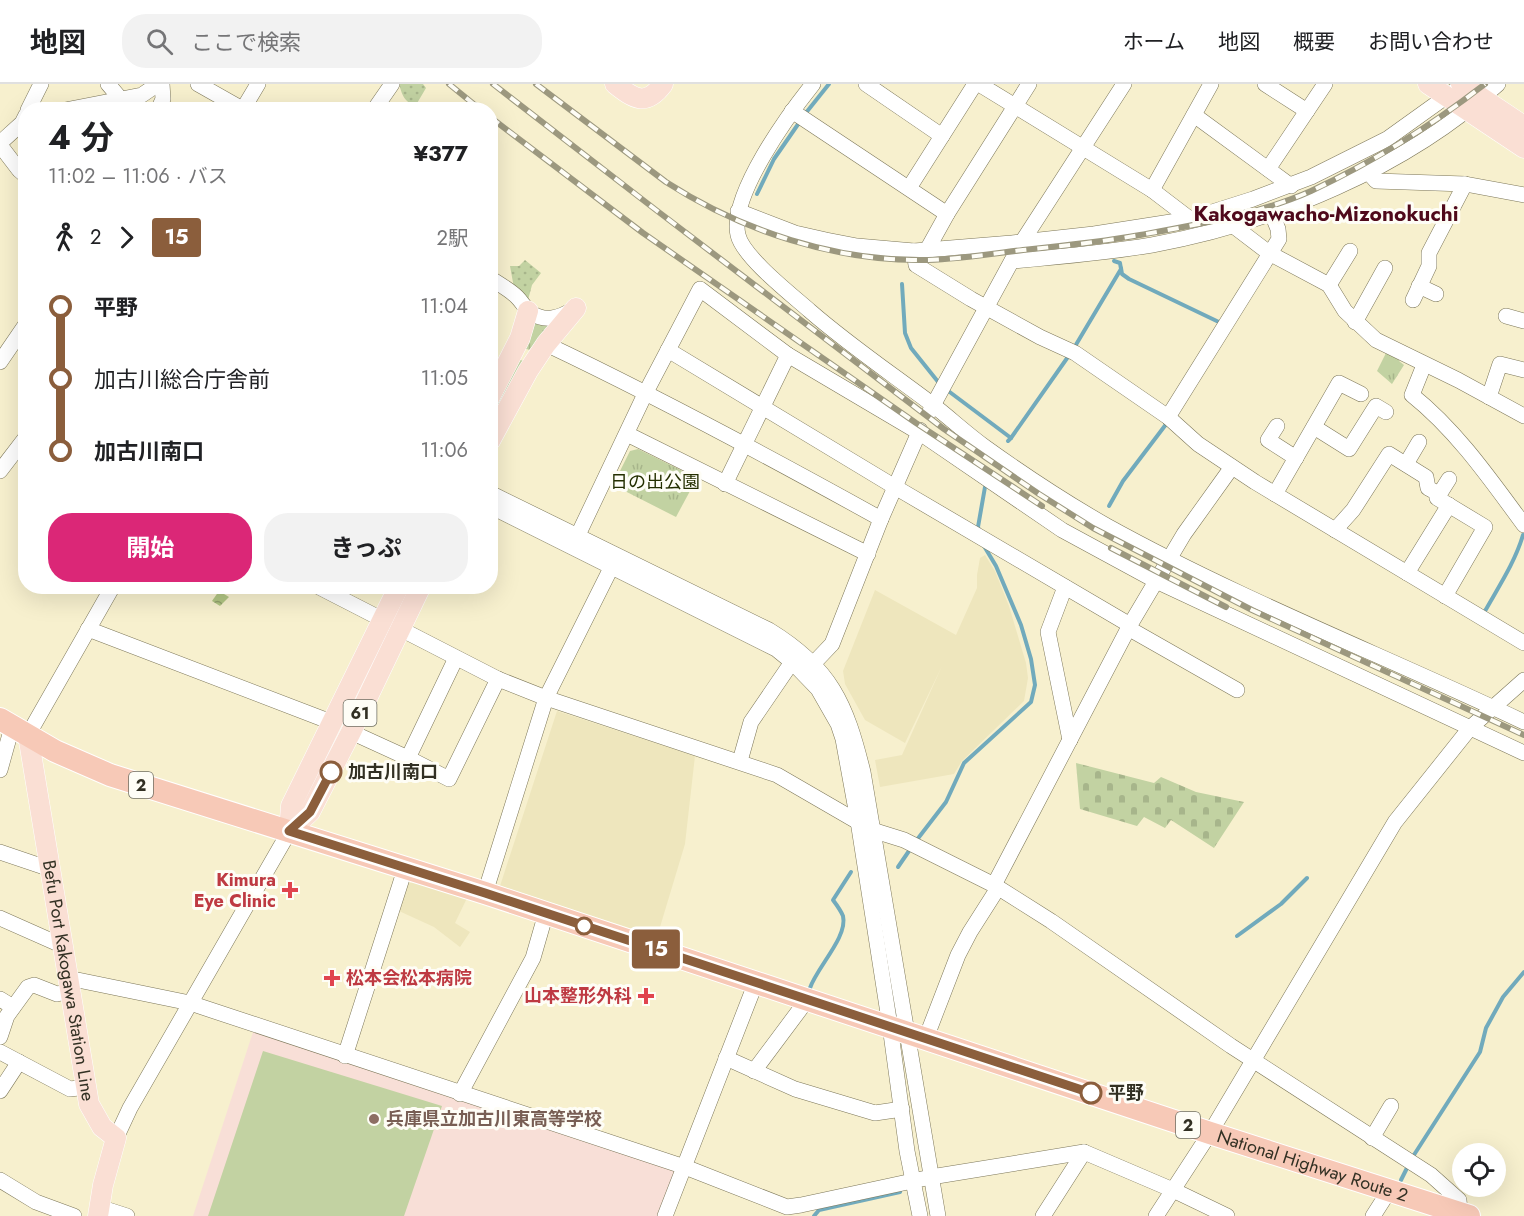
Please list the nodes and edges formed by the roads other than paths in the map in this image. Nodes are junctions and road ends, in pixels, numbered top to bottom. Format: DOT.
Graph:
graph roads {
  1 [pos="41,84"];
  2 [pos="108,84"];
  3 [pos="160,84"];
  4 [pos="258,84"];
  5 [pos="392,84"];
  6 [pos="615,84"];
  7 [pos="663,84"];
  8 [pos="813,84"];
  9 [pos="866,84"];
  10 [pos="977,84"];
  11 [pos="1029,84"];
  12 [pos="1124,84"];
  13 [pos="1211,84"];
  14 [pos="1265,84"];
  15 [pos="1324,84"];
  16 [pos="1428,84"];
  17 [pos="1498,84"];
  18 [pos="207,86"];
  19 [pos="1458,87"];
  20 [pos="32,102"];
  21 [pos="123,102"];
  22 [pos="129,102"];
  23 [pos="162,102"];
  24 [pos="232,102"];
  25 [pos="247,102"];
  26 [pos="380,102"];
  27 [pos="1475,104"];
  28 [pos="1015,107"];
  29 [pos="792,111"];
  30 [pos="1307,111"];
  31 [pos="1194,115"];
  32 [pos="18,125"];
  33 [pos="1524,126"];
  34 [pos="942,135"];
  35 [pos="0,144"];
  36 [pos="1083,148"];
  37 [pos="1524,148"];
  38 [pos="1268,169"];
  39 [pos="18,170"];
  40 [pos="1369,172"];
  41 [pos="1465,184"];
  42 [pos="1293,185"];
  43 [pos="909,188"];
  44 [pos="1152,190"];
  45 [pos="1524,195"];
  46 [pos="1303,201"];
  47 [pos="738,211"];
  48 [pos="1215,211"];
  49 [pos="947,214"];
  50 [pos="1272,214"];
  51 [pos="1190,219"];
  52 [pos="1233,225"];
  53 [pos="1022,242"];
  54 [pos="920,251"];
  55 [pos="1350,251"];
  56 [pos="1269,253"];
  57 [pos="1012,261"];
  58 [pos="1385,268"];
  59 [pos="498,284"];
  60 [pos="1329,285"];
  61 [pos="1436,294"];
  62 [pos="986,307"];
  63 [pos="576,308"];
  64 [pos="528,311"];
  65 [pos="1506,316"];
  66 [pos="1524,321"];
  67 [pos="1355,322"];
  68 [pos="18,336"];
  69 [pos="546,344"];
  70 [pos="668,350"];
  71 [pos="788,355"];
  72 [pos="0,362"];
  73 [pos="1424,365"];
  74 [pos="1524,370"];
  75 [pos="498,382"];
  76 [pos="646,392"];
  77 [pos="1361,394"];
  78 [pos="1489,397"];
  79 [pos="763,407"];
  80 [pos="931,408"];
  81 [pos="1386,412"];
  82 [pos="1524,416"];
  83 [pos="1168,417"];
  84 [pos="498,426"];
  85 [pos="1278,426"];
  86 [pos="1314,427"];
  87 [pos="920,432"];
  88 [pos="627,434"];
  89 [pos="1419,442"];
  90 [pos="744,443"];
  91 [pos="18,447"];
  92 [pos="1296,459"];
  93 [pos="1406,464"];
  94 [pos="1232,467"];
  95 [pos="0,471"];
  96 [pos="1449,479"];
  97 [pos="725,484"];
  98 [pos="895,487"];
  99 [pos="1275,494"];
  100 [pos="498,497"];
  101 [pos="1444,499"];
  102 [pos="498,510"];
  103 [pos="881,519"];
  104 [pos="1524,525"];
  105 [pos="1335,530"];
  106 [pos="578,535"];
  107 [pos="868,554"];
  108 [pos="1169,559"];
  109 [pos="611,568"];
  110 [pos="1407,573"];
  111 [pos="1156,581"];
  112 [pos="1065,586"];
  113 [pos="108,594"];
  114 [pos="332,594"];
  115 [pos="397,594"];
  116 [pos="414,594"];
  117 [pos="1445,596"];
  118 [pos="391,625"];
  119 [pos="1129,627"];
  120 [pos="88,629"];
  121 [pos="1524,643"];
  122 [pos="456,658"];
  123 [pos="792,662"];
  124 [pos="813,664"];
  125 [pos="498,679"];
  126 [pos="1524,680"];
  127 [pos="818,689"];
  128 [pos="1237,690"];
  129 [pos="546,698"];
  130 [pos="1492,706"];
  131 [pos="331,722"];
  132 [pos="1524,722"];
  133 [pos="14,727"];
  134 [pos="1470,728"];
  135 [pos="351,732"];
  136 [pos="1070,740"];
  137 [pos="1524,753"];
  138 [pos="408,758"];
  139 [pos="740,761"];
  140 [pos="0,770"];
  141 [pos="858,821"];
  142 [pos="872,830"];
  143 [pos="289,831"];
  144 [pos="0,852"];
  145 [pos="50,869"];
  146 [pos="405,869"];
  147 [pos="996,887"];
  148 [pos="485,893"];
  149 [pos="546,913"];
  150 [pos="0,918"];
  151 [pos="63,946"];
  152 [pos="756,982"];
  153 [pos="70,985"];
  154 [pos="807,999"];
  155 [pos="7,1003"];
  156 [pos="190,1003"];
  157 [pos="908,1032"];
  158 [pos="0,1037"];
  159 [pos="0,1052"];
  160 [pos="345,1056"];
  161 [pos="726,1058"];
  162 [pos="1252,1059"];
  163 [pos="19,1062"];
  164 [pos="754,1071"];
  165 [pos="87,1087"];
  166 [pos="0,1091"];
  167 [pos="460,1094"];
  168 [pos="1391,1106"];
  169 [pos="902,1109"];
  170 [pos="1210,1133"];
  171 [pos="116,1138"];
  172 [pos="1372,1138"];
  173 [pos="1084,1152"];
  174 [pos="685,1167"];
  175 [pos="931,1177"];
  176 [pos="0,1180"];
  177 [pos="914,1180"];
  178 [pos="1173,1190"];
  179 [pos="1389,1191"];
  180 [pos="98,1211"];
  181 [pos="801,1211"];
  182 [pos="1465,1214"];
  183 [pos="74,1216"];
  184 [pos="127,1216"];
  185 [pos="665,1216"];
  186 [pos="920,1216"];
  187 [pos="938,1216"];
  188 [pos="1043,1216"];
  189 [pos="1156,1216"];
  190 [pos="1227,1216"];
  191 [pos="1373,1216"];
  1 -- 20 [label="street"];
  2 -- 21 [label="street"];
  3 -- 22 [label="street"];
  3 -- 23 [label="street"];
  4 -- 25 [label="street"];
  5 -- 26 [label="street"];
  6 -- 7 [label="main road"];
  8 -- 29 [label="street"];
  9 -- 34 [label="street"];
  10 -- 28 [label="street"];
  10 -- 34 [label="street"];
  11 -- 28 [label="street"];
  12 -- 36 [label="street"];
  13 -- 31 [label="street"];
  14 -- 30 [label="street"];
  15 -- 30 [label="street"];
  16 -- 19 [label="main road"];
  17 -- 27 [label="street"];
  18 -- 24 [label="street"];
  19 -- 27 [label="main road"];
  19 -- 42 [label="street"];
  27 -- 33 [label="main road"];
  27 -- 37 [label="main road"];
  27 -- 40 [label="street"];
  28 -- 36 [label="street"];
  28 -- 49 [label="street"];
  29 -- 43 [label="street"];
  29 -- 47 [label="street"];
  30 -- 38 [label="street"];
  31 -- 38 [label="street"];
  31 -- 44 [label="street"];
  32 -- 35 [label="street"];
  34 -- 43 [label="street"];
  35 -- 39 [label="street"];
  36 -- 44 [label="street"];
  36 -- 53 [label="street"];
  38 -- 42 [label="street"];
  40 -- 41 [label="street"];
  40 -- 46 [label="street"];
  41 -- 45 [label="street"];
  41 -- 61 [label="street"];
  42 -- 46 [label="street"];
  42 -- 48 [label="street"];
  43 -- 49 [label="street"];
  44 -- 51 [label="street"];
  46 -- 50 [label="street"];
  47 -- 54 [label="street"];
  47 -- 80 [label="street"];
  48 -- 51 [label="street"];
  48 -- 52 [label="street"];
  49 -- 54 [label="street"];
  50 -- 52 [label="street"];
  50 -- 56 [label="street"];
  51 -- 53 [label="street"];
  52 -- 56 [label="street"];
  52 -- 57 [label="street"];
  53 -- 54 [label="street"];
  53 -- 57 [label="street"];
  54 -- 62 [label="street"];
  55 -- 60 [label="street"];
  56 -- 60 [label="street"];
  56 -- 83 [label="street"];
  57 -- 62 [label="street"];
  58 -- 67 [label="street"];
  59 -- 64 [label="street"];
  60 -- 67 [label="street"];
  62 -- 80 [label="street"];
  62 -- 83 [label="street"];
  63 -- 64 [label="street"];
  63 -- 69 [label="main road"];
  64 -- 75 [label="main road"];
  65 -- 66 [label="street"];
  67 -- 73 [label="street"];
  68 -- 72 [label="street"];
  69 -- 76 [label="street"];
  69 -- 84 [label="main road"];
  70 -- 71 [label="street"];
  70 -- 76 [label="street"];
  70 -- 79 [label="street"];
  71 -- 79 [label="street"];
  71 -- 87 [label="street"];
  73 -- 78 [label="street"];
  73 -- 104 [label="street"];
  74 -- 78 [label="street"];
  76 -- 88 [label="street"];
  76 -- 90 [label="street"];
  77 -- 86 [label="street"];
  78 -- 82 [label="street"];
  79 -- 90 [label="street"];
  79 -- 98 [label="street"];
  80 -- 108 [label="street"];
  81 -- 86 [label="street"];
  83 -- 94 [label="street"];
  85 -- 92 [label="street"];
  86 -- 92 [label="street"];
  87 -- 98 [label="street"];
  87 -- 111 [label="street"];
  88 -- 97 [label="street"];
  88 -- 106 [label="street"];
  89 -- 93 [label="street"];
  90 -- 97 [label="street"];
  90 -- 103 [label="street"];
  91 -- 95 [label="street"];
  92 -- 99 [label="street"];
  93 -- 101 [label="street"];
  93 -- 105 [label="street"];
  94 -- 99 [label="street"];
  94 -- 108 [label="street"];
  96 -- 101 [label="street"];
  97 -- 107 [label="street"];
  98 -- 103 [label="street"];
  98 -- 112 [label="street"];
  99 -- 105 [label="street"];
  100 -- 106 [label="street"];
  101 -- 110 [label="street"];
  101 -- 117 [label="street"];
  102 -- 109 [label="street"];
  103 -- 107 [label="street"];
  105 -- 110 [label="street"];
  106 -- 124 [label="street"];
  107 -- 124 [label="street"];
  108 -- 111 [label="street"];
  108 -- 130 [label="street"];
  109 -- 123 [label="street"];
  109 -- 129 [label="street"];
  110 -- 117 [label="street"];
  111 -- 119 [label="street"];
  111 -- 134 [label="street"];
  112 -- 119 [label="street"];
  112 -- 136 [label="street"];
  113 -- 120 [label="street"];
  114 -- 118 [label="street"];
  115 -- 118 [label="main road, 61"];
  116 -- 118 [label="main road, 61"];
  117 -- 121 [label="street"];
  118 -- 122 [label="street"];
  118 -- 131 [label="main road, 61"];
  118 -- 135 [label="main road, 61"];
  119 -- 128 [label="street"];
  119 -- 136 [label="street"];
  120 -- 131 [label="street"];
  120 -- 133 [label="street"];
  122 -- 125 [label="street"];
  122 -- 138 [label="street"];
  123 -- 124 [label="street"];
  123 -- 127 [label="street"];
  123 -- 139 [label="street"];
  124 -- 127 [label="street"];
  124 -- 142 [label="street"];
  125 -- 129 [label="street"];
  125 -- 138 [label="street"];
  126 -- 130 [label="street"];
  127 -- 141 [label="street"];
  129 -- 139 [label="street"];
  129 -- 148 [label="street"];
  130 -- 132 [label="street"];
  130 -- 134 [label="street"];
  131 -- 143 [label="main road, 61"];
  133 -- 140 [label="street"];
  133 -- 143 [label="highway, National Highway Route 2 / 2"];
  133 -- 145 [label="main road, Befu Port Kakogawa Station Line"];
  134 -- 137 [label="street"];
  134 -- 162 [label="street"];
  135 -- 138 [label="street"];
  135 -- 143 [label="main road, 61"];
  136 -- 147 [label="street"];
  139 -- 141 [label="street"];
  141 -- 142 [label="street"];
  141 -- 157 [label="street"];
  142 -- 147 [label="street"];
  142 -- 157 [label="street"];
  143 -- 146 [label="highway, National Highway Route 2 / 2"];
  143 -- 156 [label="street"];
  144 -- 145 [label="street"];
  145 -- 151 [label="main road, Befu Port Kakogawa Station Line"];
  146 -- 148 [label="highway, National Highway Route 2 / 2"];
  146 -- 160 [label="street"];
  147 -- 157 [label="street"];
  147 -- 162 [label="street"];
  148 -- 149 [label="highway, National Highway Route 2 / 2"];
  149 -- 152 [label="highway, National Highway Route 2 / 2"];
  149 -- 167 [label="street"];
  150 -- 151 [label="street"];
  151 -- 153 [label="main road, Befu Port Kakogawa Station Line"];
  152 -- 154 [label="highway, National Highway Route 2 / 2"];
  152 -- 161 [label="street"];
  153 -- 155 [label="street"];
  153 -- 156 [label="street"];
  153 -- 165 [label="main road, Befu Port Kakogawa Station Line"];
  154 -- 157 [label="highway, National Highway Route 2 / 2"];
  154 -- 164 [label="street"];
  155 -- 158 [label="street"];
  156 -- 160 [label="street"];
  156 -- 171 [label="street"];
  157 -- 169 [label="street"];
  157 -- 170 [label="highway, National Highway Route 2 / 2"];
  157 -- 175 [label="street"];
  159 -- 163 [label="street"];
  160 -- 167 [label="street"];
  161 -- 164 [label="street"];
  161 -- 174 [label="street"];
  162 -- 170 [label="street"];
  162 -- 172 [label="street"];
  163 -- 165 [label="street"];
  163 -- 166 [label="street"];
  164 -- 169 [label="street"];
  165 -- 171 [label="main road, Befu Port Kakogawa Station Line"];
  167 -- 174 [label="street"];
  168 -- 172 [label="street"];
  169 -- 177 [label="street"];
  170 -- 178 [label="street"];
  170 -- 179 [label="highway, National Highway Route 2 / 2"];
  171 -- 180 [label="main road"];
  172 -- 182 [label="street"];
  173 -- 175 [label="street"];
  173 -- 178 [label="street"];
  173 -- 188 [label="street"];
  174 -- 181 [label="street"];
  174 -- 185 [label="street"];
  175 -- 177 [label="street"];
  175 -- 187 [label="street"];
  176 -- 183 [label="street"];
  177 -- 181 [label="street"];
  177 -- 186 [label="street"];
  178 -- 189 [label="street"];
  178 -- 190 [label="street"];
  179 -- 182 [label="highway, National Highway Route 2 / 2"];
  179 -- 191 [label="street"];
  180 -- 184 [label="street"];
}
